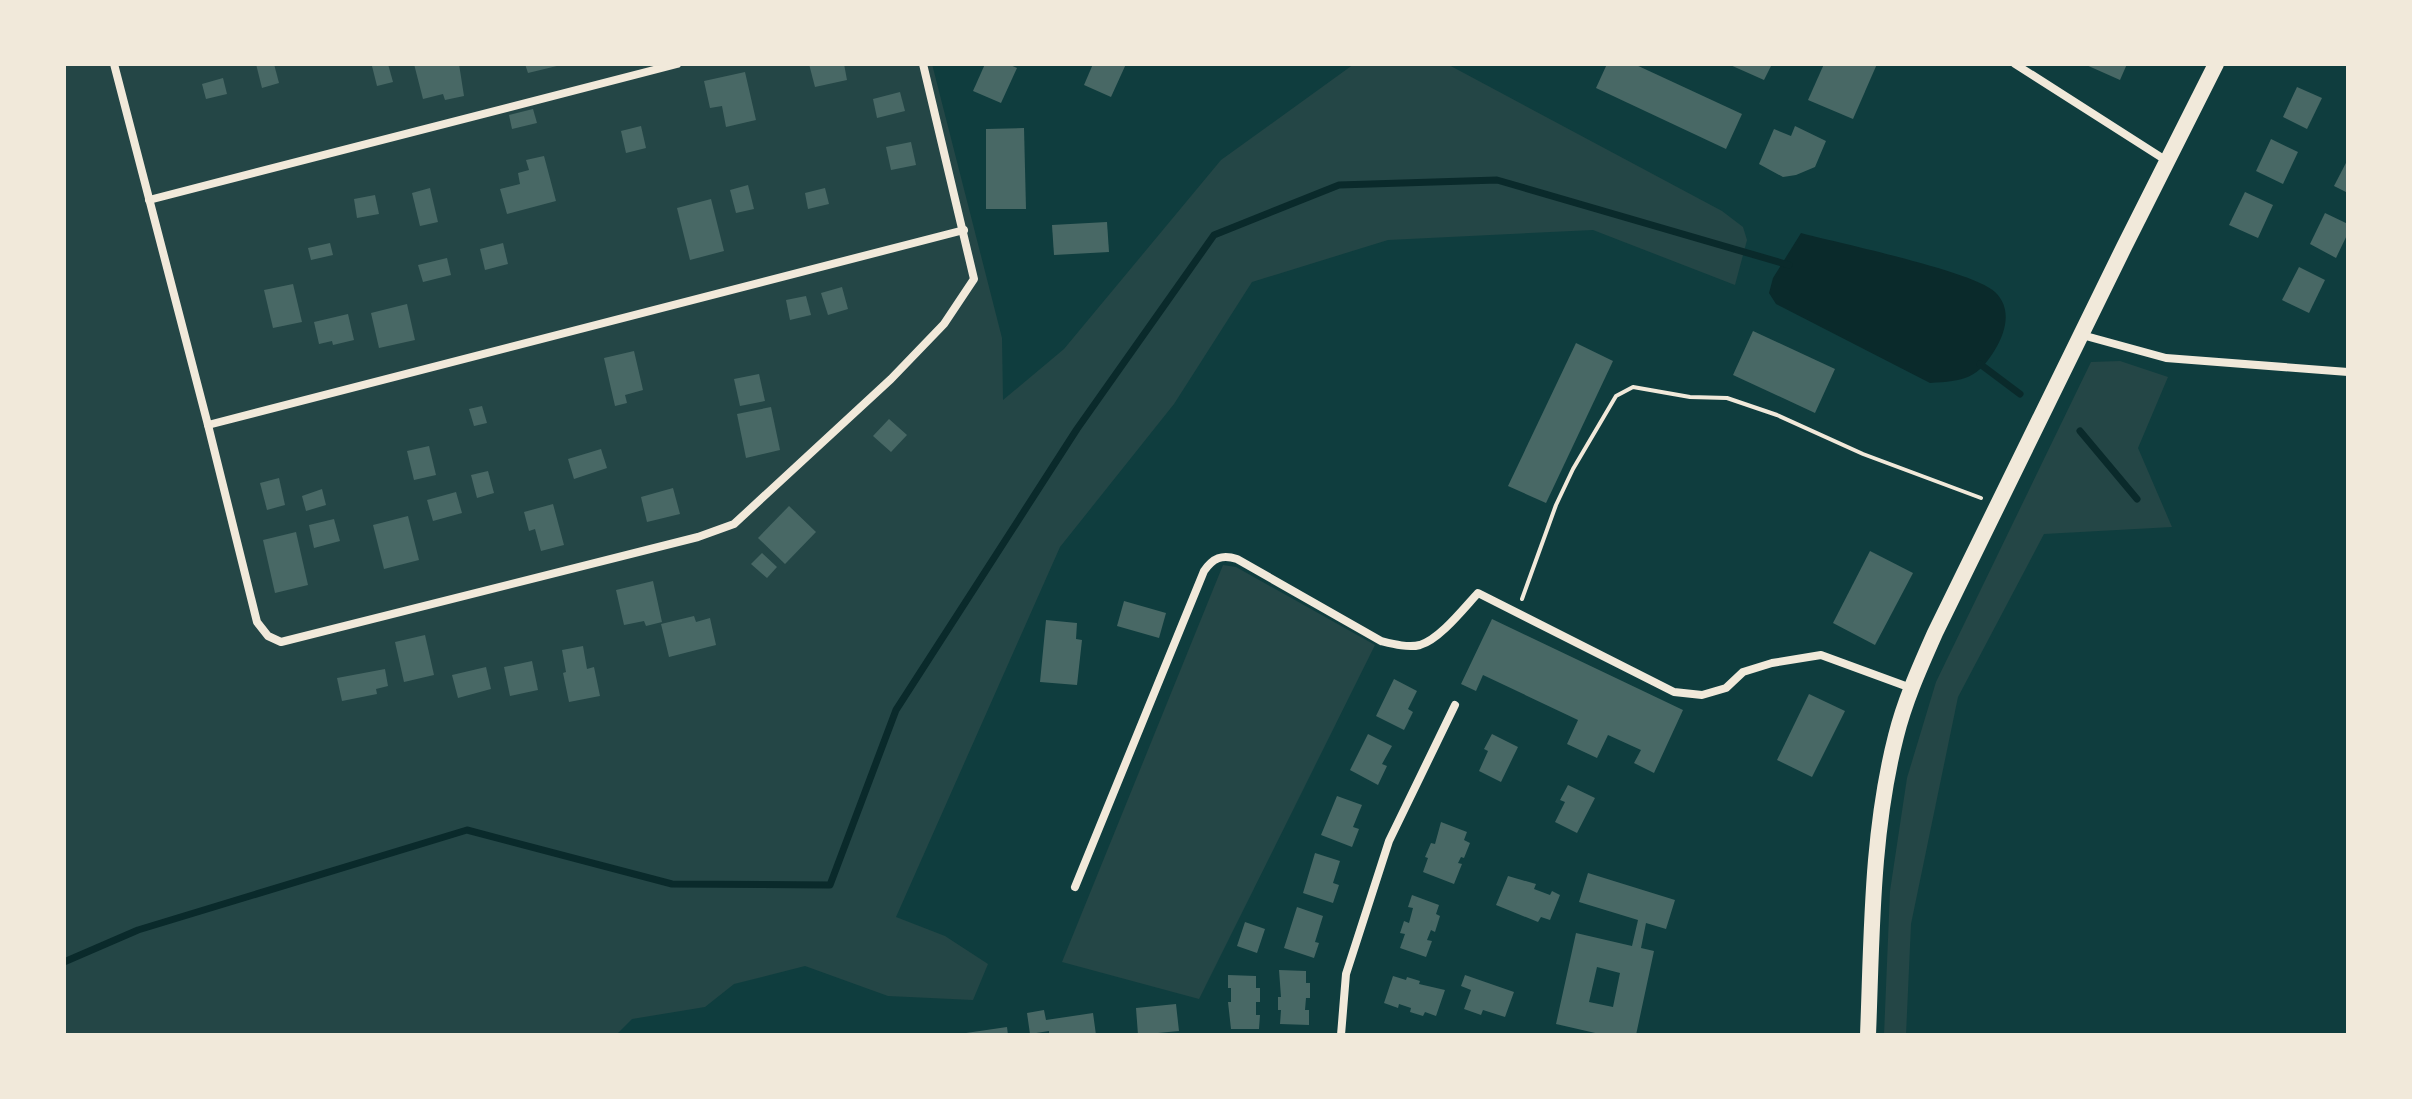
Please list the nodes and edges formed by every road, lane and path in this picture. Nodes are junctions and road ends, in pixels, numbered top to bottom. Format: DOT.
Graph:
graph roads {
  1 [pos="114,64"];
  2 [pos="677,64"];
  3 [pos="923,64"];
  4 [pos="2015,64"];
  5 [pos="2216,64"];
  6 [pos="2167,161"];
  7 [pos="149,200"];
  8 [pos="964,230"];
  9 [pos="2082,335"];
  10 [pos="2348,372"];
  11 [pos="208,425"];
  12 [pos="1998,504"];
  13 [pos="1517,612"];
  14 [pos="1911,688"];
  15 [pos="1455,705"];
  16 [pos="1075,887"];
  17 [pos="1341,1035"];
  18 [pos="1868,1035"];
  1 -- 7 [label="street"];
  2 -- 7 [label="street"];
  3 -- 8 [label="street"];
  4 -- 6 [label="street"];
  5 -- 6 [label="main road"];
  6 -- 9 [label="main road"];
  7 -- 11 [label="street"];
  8 -- 11 [label="street"];
  8 -- 11 [label="street"];
  9 -- 10 [label="street"];
  9 -- 12 [label="main road"];
  12 -- 13 [label="path"];
  12 -- 14 [label="main road"];
  13 -- 14 [label="street"];
  13 -- 16 [label="street"];
  14 -- 18 [label="main road"];
  15 -- 17 [label="street"];
}
